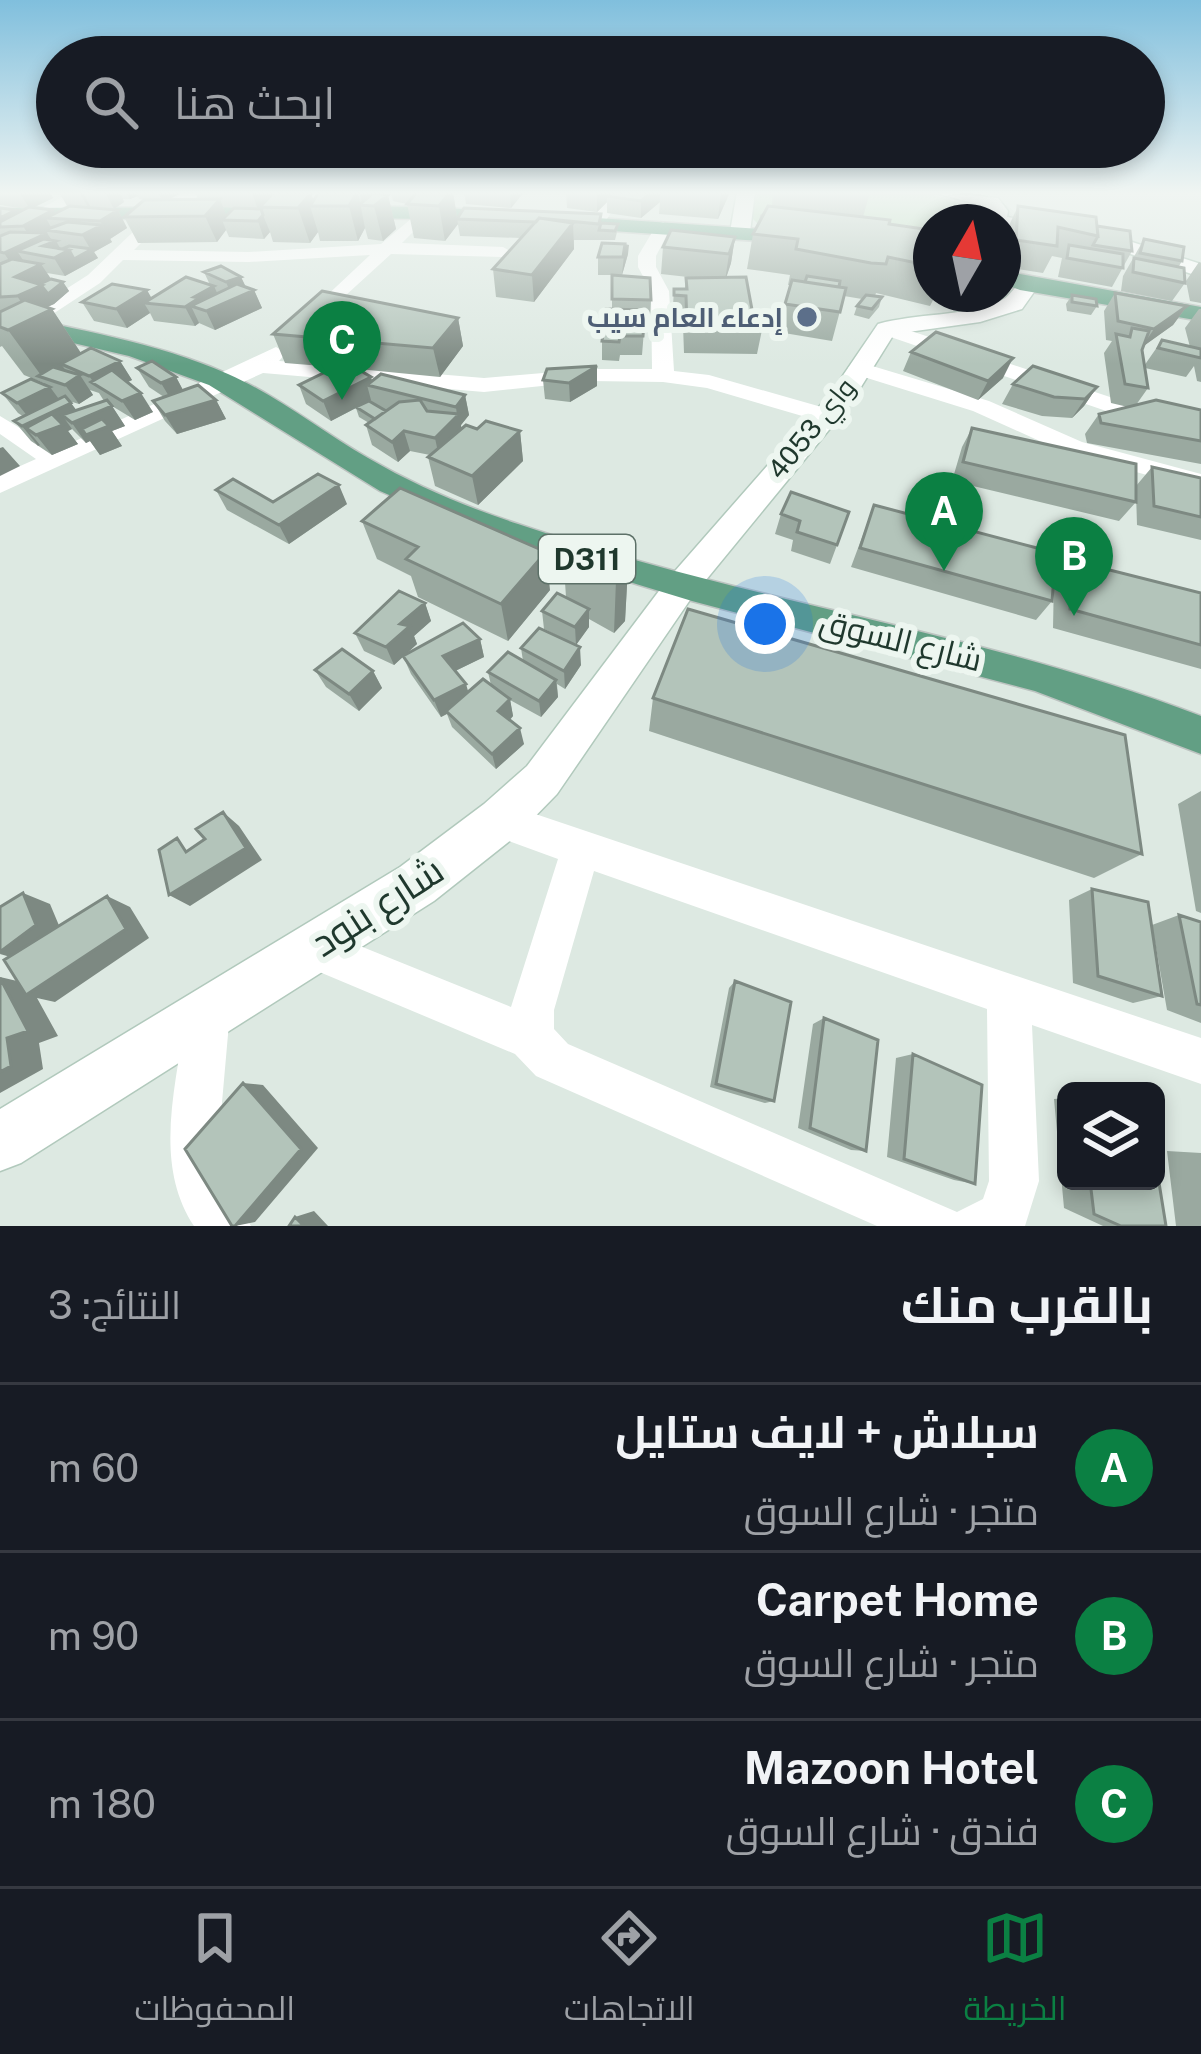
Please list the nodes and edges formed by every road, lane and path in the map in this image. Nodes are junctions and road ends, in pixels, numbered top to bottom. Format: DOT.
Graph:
graph roads {
  1 [pos="126,249"];
  2 [pos="367,249"];
  3 [pos="387,249"];
  4 [pos="416,249"];
  5 [pos="651,249"];
  6 [pos="1135,249"];
  7 [pos="503,253"];
  8 [pos="120,255"];
  9 [pos="1201,271"];
  10 [pos="1021,282"];
  11 [pos="989,312"];
  12 [pos="1201,314"];
  13 [pos="886,329"];
  14 [pos="23,332"];
  15 [pos="260,365"];
  16 [pos="859,368"];
  17 [pos="663,376"];
  18 [pos="221,380"];
  19 [pos="824,415"];
  20 [pos="0,423"];
  21 [pos="1201,424"];
  22 [pos="55,460"];
  23 [pos="1201,482"];
  24 [pos="0,485"];
  25 [pos="680,588"];
  26 [pos="1201,735"];
  27 [pos="500,820"];
  28 [pos="581,848"];
  29 [pos="313,948"];
  30 [pos="1009,995"];
  31 [pos="208,1012"];
  32 [pos="531,1038"];
  33 [pos="1201,1061"];
  34 [pos="0,1142"];
  35 [pos="225,1226"];
  36 [pos="937,1226"];
  37 [pos="977,1226"];
  1 -- 8 [label="street"];
  2 -- 8 [label="street"];
  3 -- 15 [label="street"];
  4 -- 7 [label="street"];
  5 -- 17 [label="street"];
  6 -- 9 [label="street"];
  8 -- 14 [label="street"];
  10 -- 12 [label="main road"];
  11 -- 13 [label="street"];
  13 -- 16 [label="street, واي 4053"];
  13 -- 21 [label="street"];
  14 -- 18 [label="main road, شارع السوق / D311"];
  15 -- 17 [label="street"];
  15 -- 18 [label="street"];
  16 -- 19 [label="street, واي 4053"];
  16 -- 23 [label="street"];
  17 -- 19 [label="street"];
  18 -- 22 [label="street"];
  18 -- 25 [label="main road, شارع السوق / D311"];
  19 -- 25 [label="street, واي 4053"];
  20 -- 22 [label="street"];
  22 -- 24 [label="street"];
  25 -- 26 [label="main road, شارع السوق / D311"];
  25 -- 27 [label="street, شارع بنود"];
  27 -- 28 [label="street"];
  27 -- 29 [label="street, شارع بنود"];
  28 -- 30 [label="street"];
  28 -- 32 [label="street"];
  29 -- 31 [label="street, شارع بنود"];
  29 -- 32 [label="street"];
  30 -- 33 [label="street"];
  30 -- 37 [label="street"];
  31 -- 34 [label="street, شارع بنود"];
  31 -- 35 [label="street"];
  32 -- 36 [label="street"];
}
